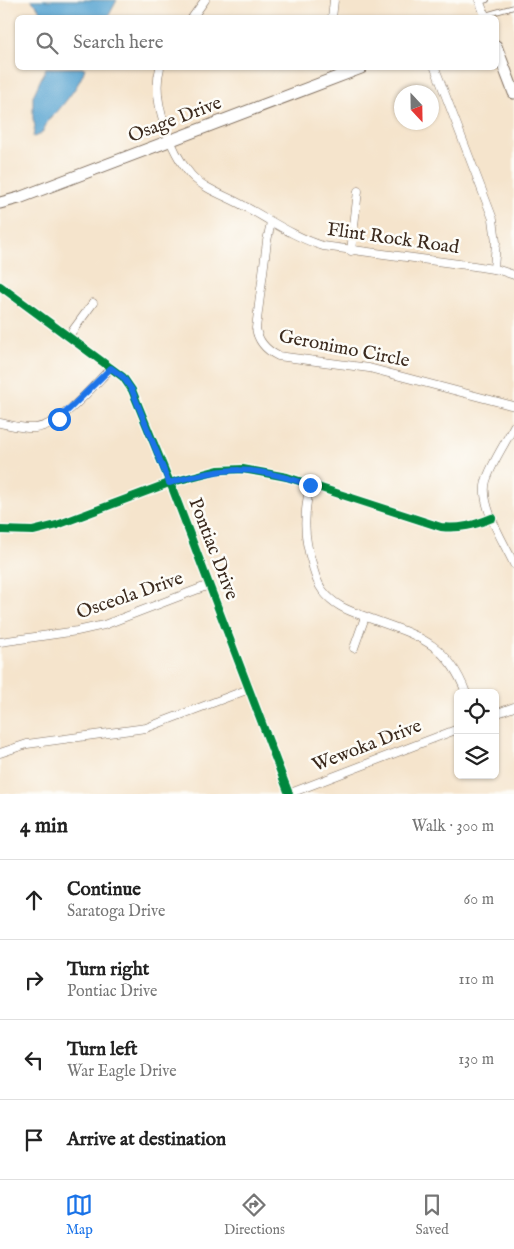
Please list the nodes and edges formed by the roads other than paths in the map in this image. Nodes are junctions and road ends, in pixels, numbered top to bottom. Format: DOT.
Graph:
graph roads {
  1 [pos="205,0"];
  2 [pos="334,0"];
  3 [pos="482,1"];
  4 [pos="514,7"];
  5 [pos="194,15"];
  6 [pos="332,15"];
  7 [pos="485,15"];
  8 [pos="488,15"];
  9 [pos="499,54"];
  10 [pos="160,70"];
  11 [pos="344,70"];
  12 [pos="436,70"];
  13 [pos="514,93"];
  14 [pos="171,140"];
  15 [pos="358,191"];
  16 [pos="0,203"];
  17 [pos="271,222"];
  18 [pos="351,251"];
  19 [pos="494,269"];
  20 [pos="514,275"];
  21 [pos="0,286"];
  22 [pos="93,303"];
  23 [pos="68,337"];
  24 [pos="111,368"];
  25 [pos="514,406"];
  26 [pos="0,423"];
  27 [pos="514,426"];
  28 [pos="169,483"];
  29 [pos="310,485"];
  30 [pos="492,518"];
  31 [pos="0,530"];
  32 [pos="514,564"];
  33 [pos="209,585"];
  34 [pos="365,617"];
  35 [pos="0,642"];
  36 [pos="354,648"];
  37 [pos="464,689"];
  38 [pos="249,690"];
  39 [pos="514,707"];
  40 [pos="499,713"];
  41 [pos="454,731"];
  42 [pos="0,753"];
  43 [pos="289,794"];
  1 -- 5 [label="street"];
  2 -- 6 [label="street"];
  3 -- 7 [label="street"];
  4 -- 8 [label="lane"];
  9 -- 13 [label="street"];
  10 -- 14 [label="street, Flint Rock Road"];
  11 -- 14 [label="street, Osage Drive"];
  12 -- 19 [label="street"];
  14 -- 16 [label="street, Osage Drive"];
  14 -- 17 [label="street, Flint Rock Road"];
  15 -- 18 [label="street"];
  17 -- 18 [label="street, Flint Rock Road"];
  17 -- 25 [label="street, Geronimo Circle"];
  18 -- 19 [label="street, Flint Rock Road"];
  19 -- 20 [label="street, Flint Rock Road"];
  21 -- 23 [label="street, Pontiac Drive"];
  22 -- 23 [label="street"];
  23 -- 24 [label="street, Pontiac Drive"];
  24 -- 26 [label="street"];
  24 -- 28 [label="street, Pontiac Drive"];
  27 -- 30 [label="street"];
  28 -- 29 [label="street"];
  28 -- 31 [label="street"];
  28 -- 33 [label="street, Pontiac Drive"];
  29 -- 30 [label="street"];
  29 -- 34 [label="street"];
  30 -- 32 [label="street"];
  33 -- 35 [label="street, Osceola Drive"];
  33 -- 38 [label="street, Pontiac Drive"];
  34 -- 36 [label="street"];
  34 -- 37 [label="street"];
  38 -- 42 [label="street"];
  38 -- 43 [label="street, Pontiac Drive"];
  39 -- 40 [label="street"];
  41 -- 43 [label="street, Wewoka Drive"];
}
